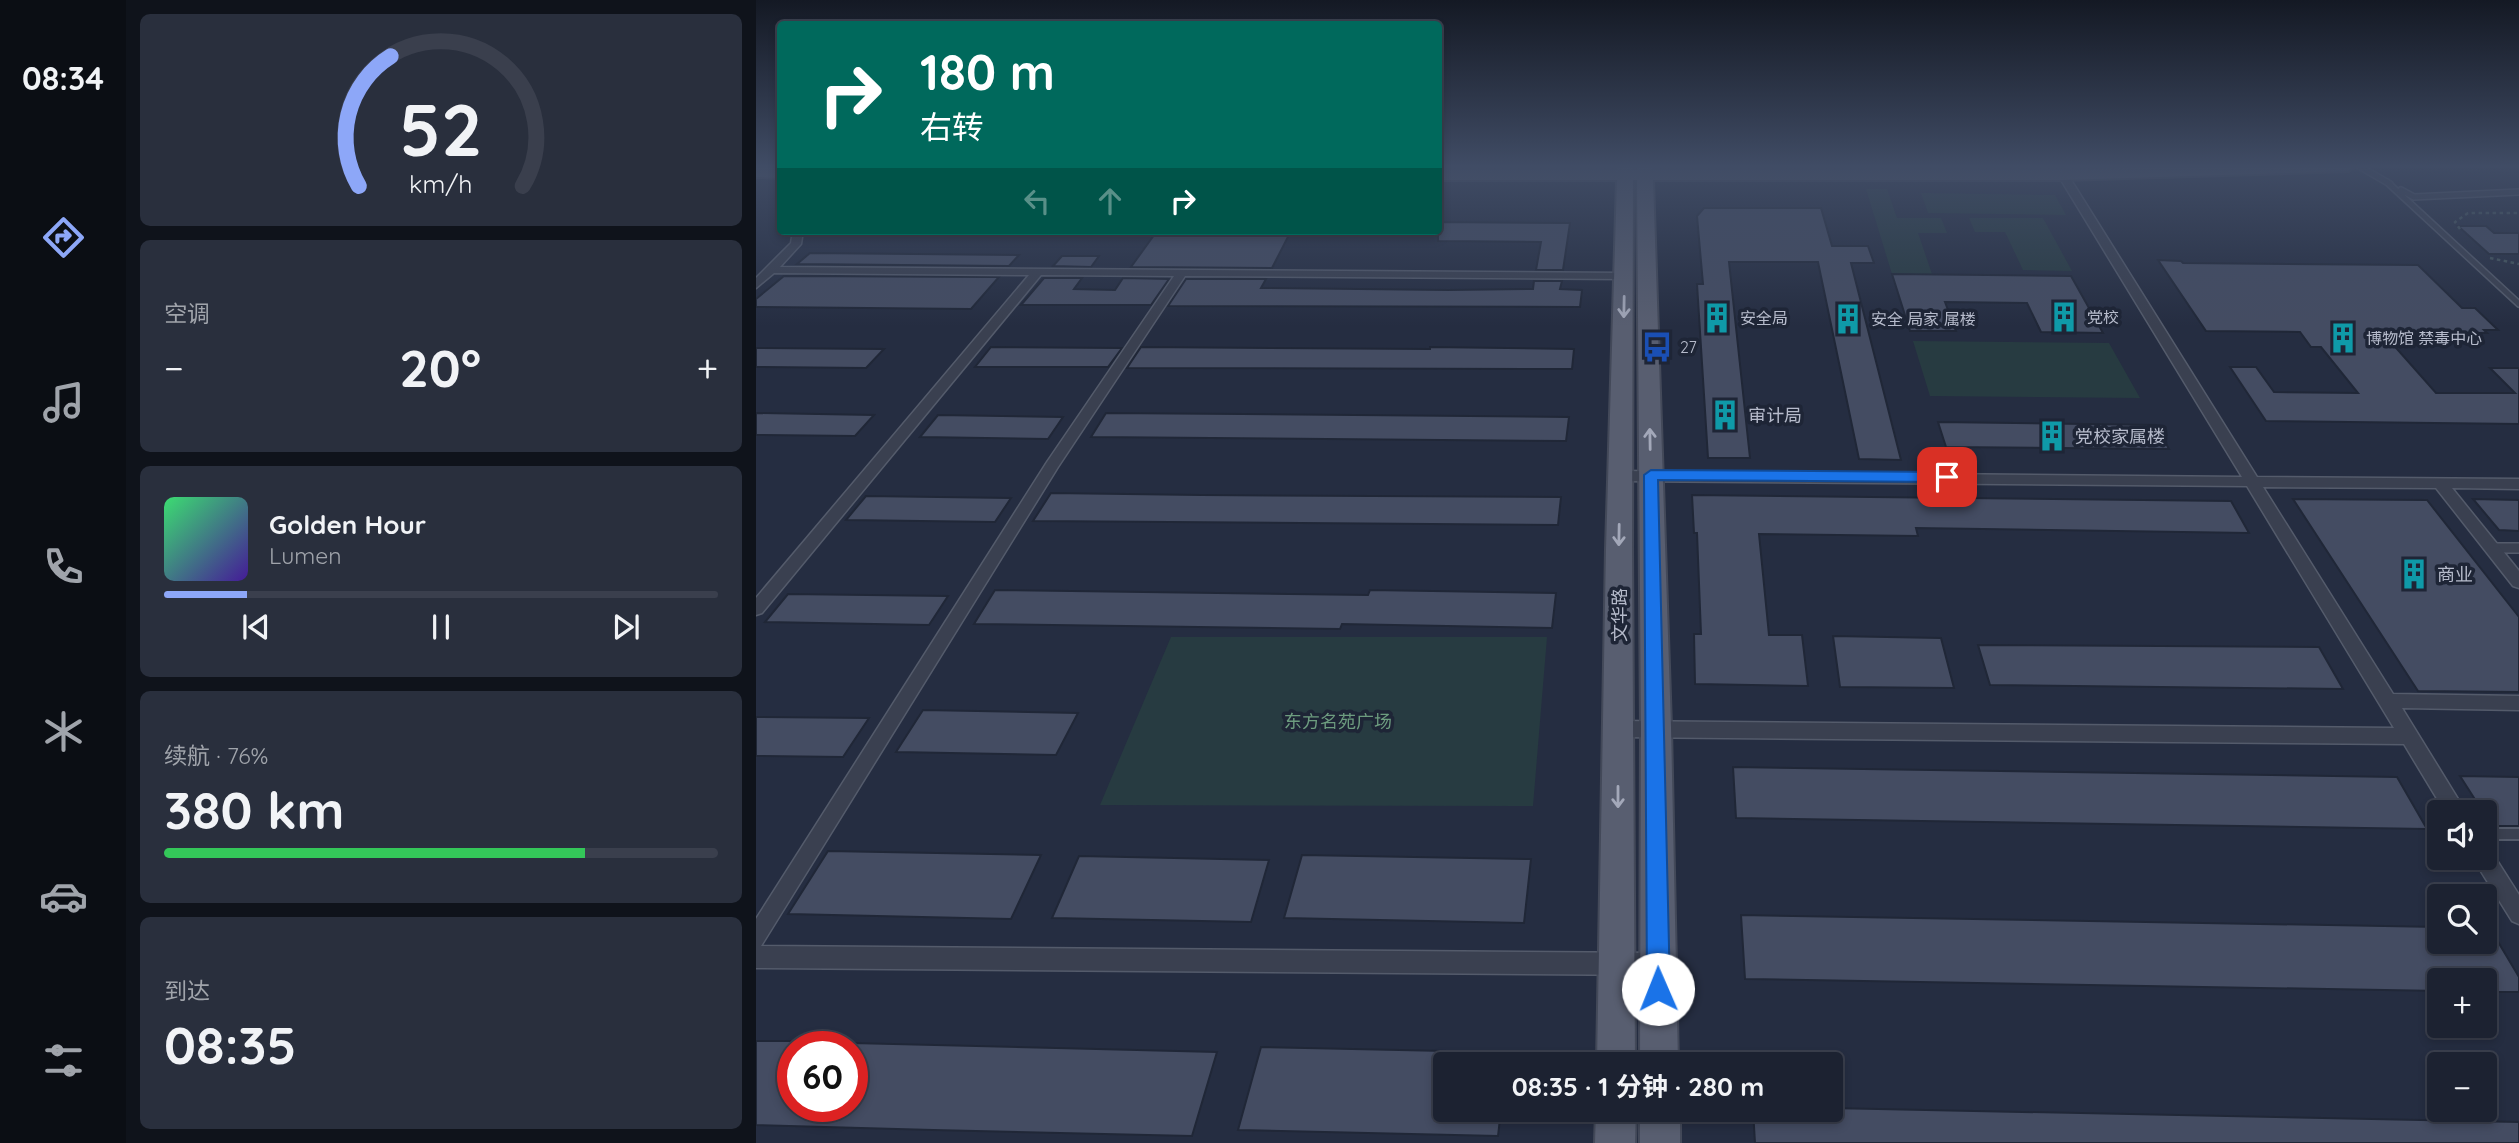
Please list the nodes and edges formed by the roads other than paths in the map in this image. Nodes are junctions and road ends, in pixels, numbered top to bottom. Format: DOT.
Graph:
graph roads {
  1 [pos="1630,219"];
  2 [pos="1637,219"];
  3 [pos="2091,219"];
  4 [pos="2427,219"];
  5 [pos="797,235"];
  6 [pos="773,270"];
  7 [pos="1038,272"];
  8 [pos="1181,274"];
  9 [pos="1625,276"];
  10 [pos="756,285"];
  11 [pos="2519,304"];
  12 [pos="1651,475"];
  13 [pos="1620,476"];
  14 [pos="2253,480"];
  15 [pos="2440,482"];
  16 [pos="2519,484"];
  17 [pos="2491,548"];
  18 [pos="2519,548"];
  19 [pos="2519,582"];
  20 [pos="756,609"];
  21 [pos="2388,701"];
  22 [pos="2519,703"];
  23 [pos="1656,727"];
  24 [pos="1618,729"];
  25 [pos="2410,736"];
  26 [pos="2449,800"];
  27 [pos="2497,834"];
  28 [pos="2519,834"];
  29 [pos="2492,870"];
  30 [pos="2519,914"];
  31 [pos="756,938"];
  32 [pos="756,957"];
  33 [pos="1618,964"];
  34 [pos="1658,964"];
  35 [pos="1616,1052"];
  36 [pos="1659,1052"];
  37 [pos="1616,1122"];
  38 [pos="1660,1122"];
  39 [pos="1615,1143"];
  40 [pos="1660,1143"];
  1 -- 9 [label="main road, 文华路"];
  12 -- 2 [label="main road, 文华路, one-way"];
  3 -- 14 [label="street"];
  4 -- 11 [label="lane"];
  5 -- 6 [label="street"];
  6 -- 7 [label="street"];
  6 -- 10 [label="street"];
  7 -- 8 [label="street"];
  7 -- 20 [label="street"];
  8 -- 9 [label="street"];
  8 -- 31 [label="street"];
  9 -- 13 [label="main road, 文华路, one-way"];
  12 -- 13 [label="street"];
  12 -- 14 [label="street"];
  12 -- 23 [label="main road, 文华路"];
  13 -- 24 [label="main road, 文华路, one-way"];
  14 -- 15 [label="street"];
  14 -- 21 [label="street"];
  15 -- 16 [label="street"];
  15 -- 17 [label="street"];
  17 -- 18 [label="lane"];
  17 -- 19 [label="street"];
  21 -- 22 [label="street"];
  21 -- 25 [label="street"];
  23 -- 24 [label="street"];
  23 -- 25 [label="street"];
  23 -- 34 [label="main road, 文华路"];
  24 -- 33 [label="main road, 文华路, one-way"];
  25 -- 26 [label="street"];
  27 -- 28 [label="lane"];
  29 -- 30 [label="street"];
  32 -- 33 [label="street"];
  33 -- 34 [label="street"];
  33 -- 35 [label="main road, 文华路"];
  34 -- 36 [label="main road, 文华路"];
  37 -- 39 [label="main road"];
  38 -- 40 [label="main road"];
}
